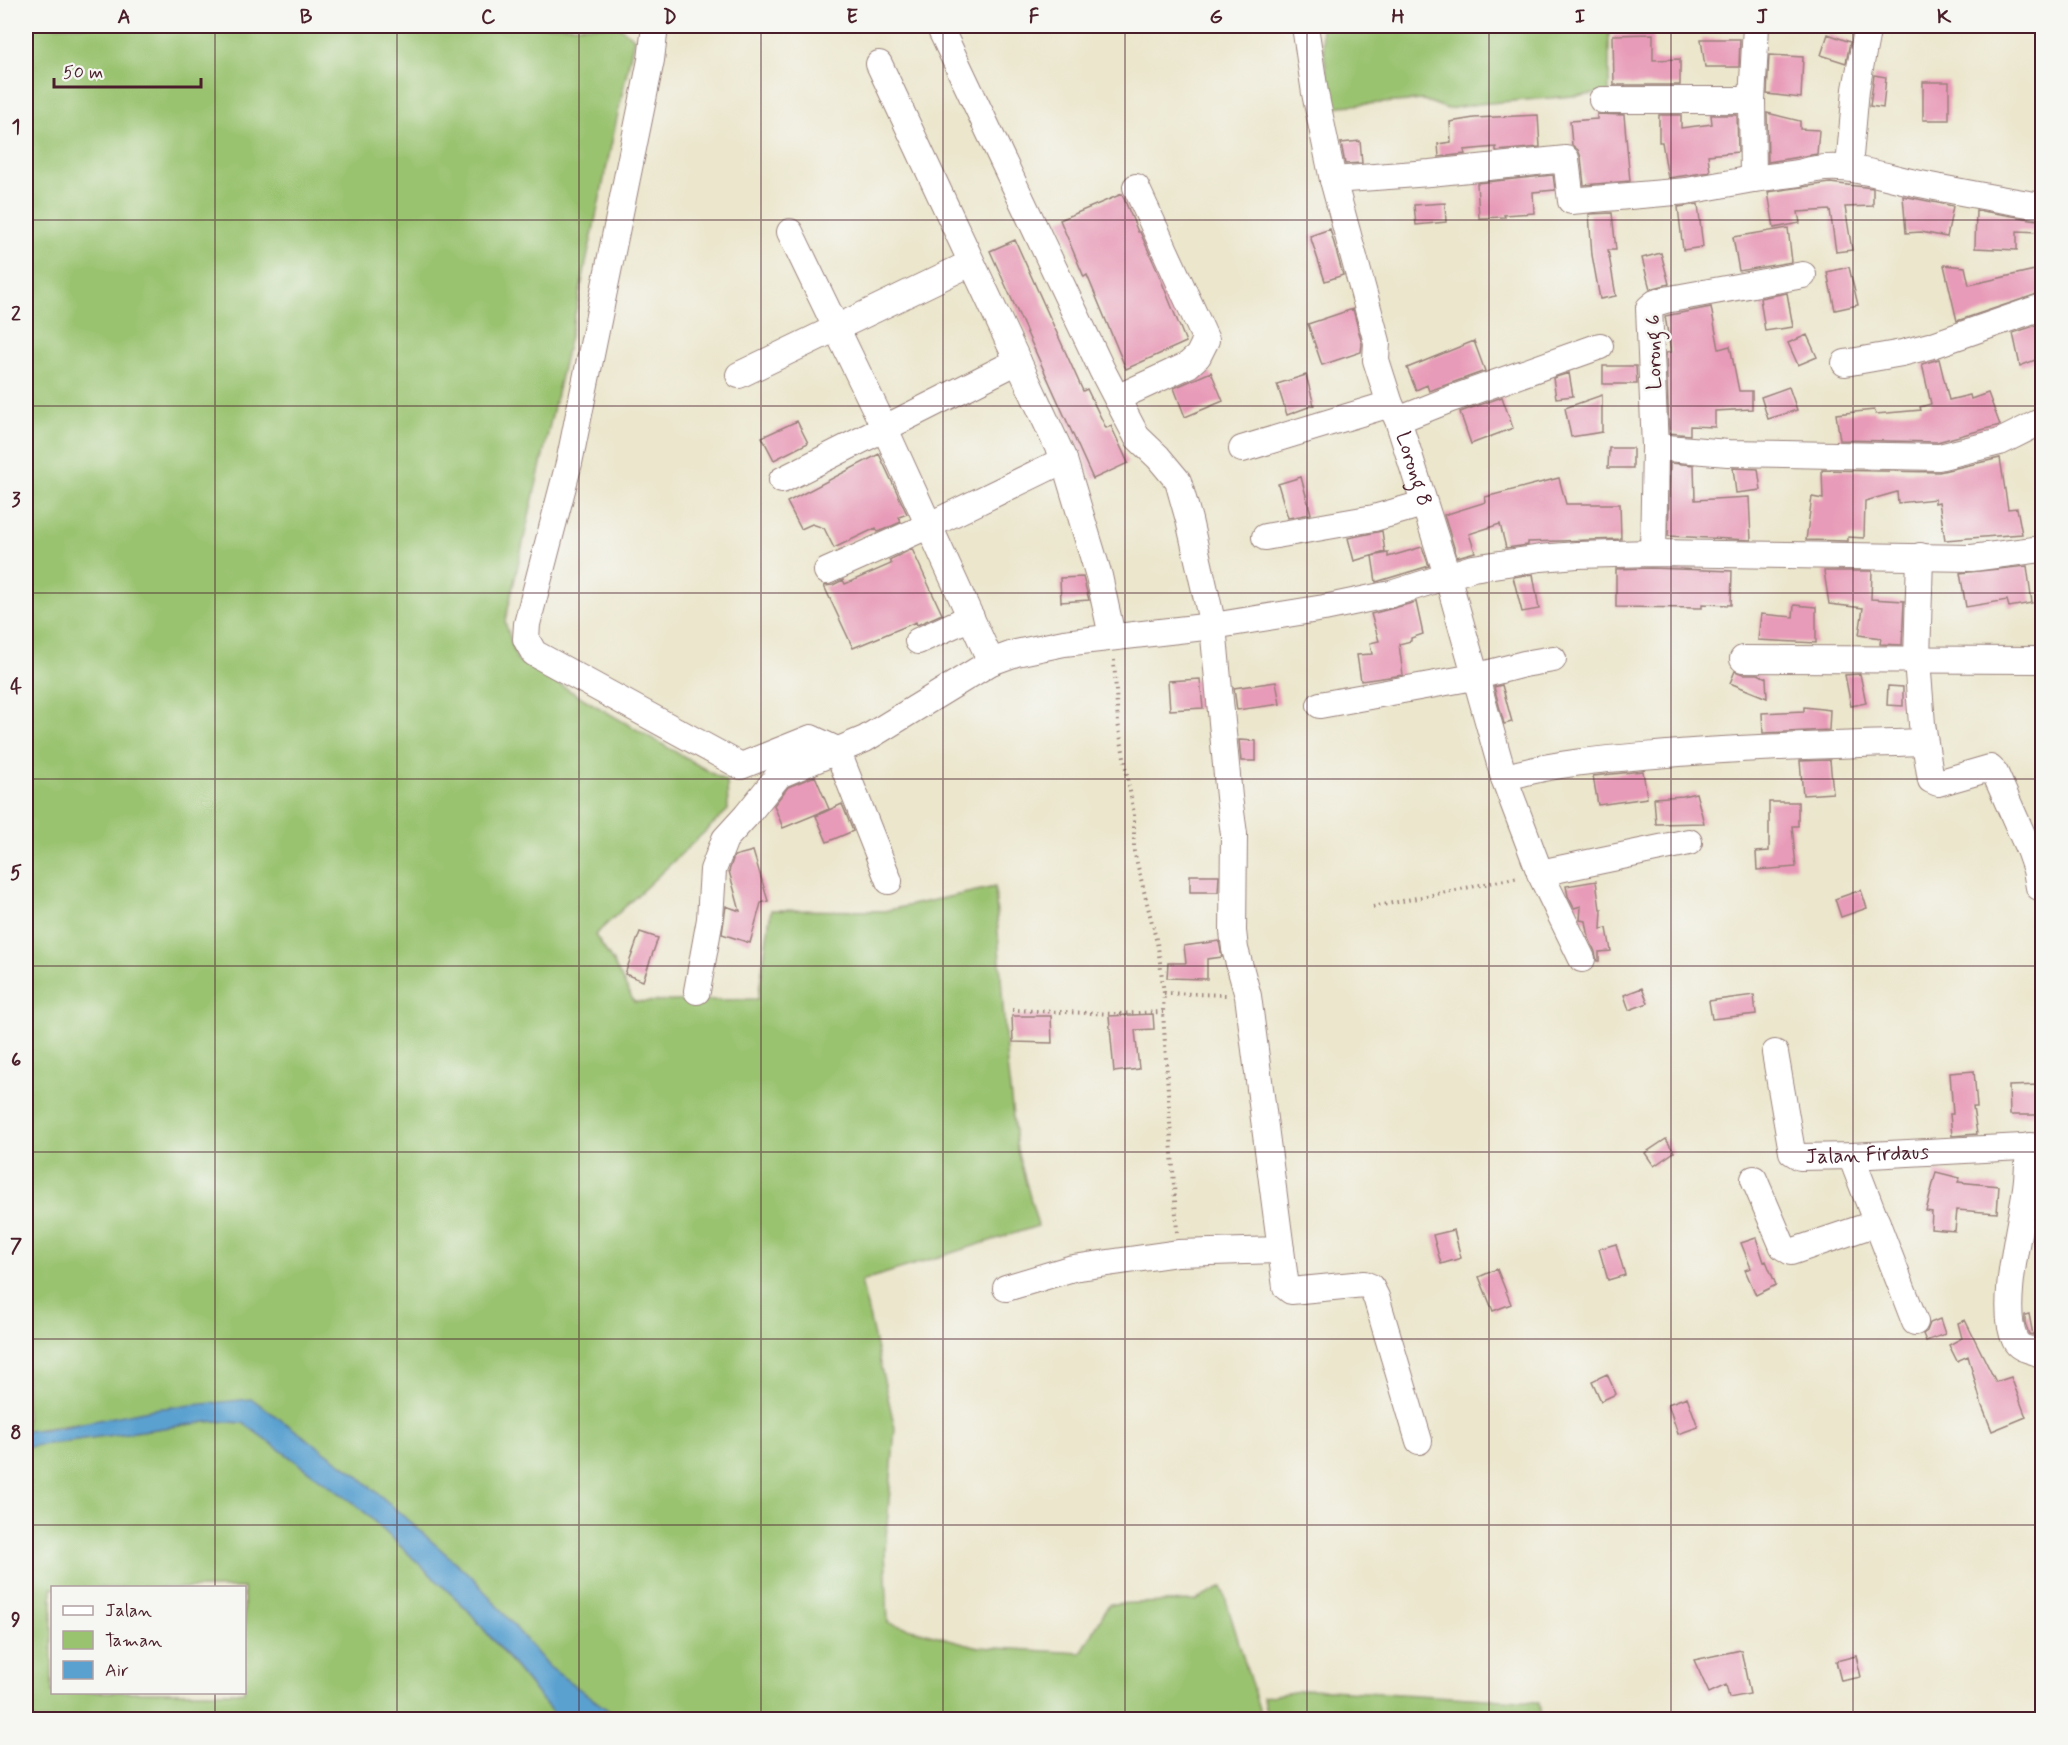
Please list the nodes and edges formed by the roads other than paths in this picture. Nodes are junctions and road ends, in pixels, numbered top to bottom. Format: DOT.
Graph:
graph roads {
  1 [pos="655,26"];
  2 [pos="939,26"];
  3 [pos="1305,26"];
  4 [pos="1756,26"];
  5 [pos="1868,26"];
  6 [pos="879,64"];
  7 [pos="1602,100"];
  8 [pos="1752,100"];
  9 [pos="1849,167"];
  10 [pos="1753,179"];
  11 [pos="1333,180"];
  12 [pos="1136,187"];
  13 [pos="2043,206"];
  14 [pos="790,232"];
  15 [pos="971,263"];
  16 [pos="1803,275"];
  17 [pos="2043,307"];
  18 [pos="836,327"];
  19 [pos="1600,346"];
  20 [pos="1018,361"];
  21 [pos="1845,363"];
  22 [pos="739,375"];
  23 [pos="1117,398"];
  24 [pos="1394,412"];
  25 [pos="2043,421"];
  26 [pos="885,429"];
  27 [pos="1655,447"];
  28 [pos="1242,449"];
  29 [pos="1064,460"];
  30 [pos="782,480"];
  31 [pos="1423,504"];
  32 [pos="930,525"];
  33 [pos="1265,537"];
  34 [pos="2043,549"];
  35 [pos="1653,553"];
  36 [pos="1920,556"];
  37 [pos="826,572"];
  38 [pos="1448,578"];
  39 [pos="971,617"];
  40 [pos="1213,626"];
  41 [pos="1112,636"];
  42 [pos="918,641"];
  43 [pos="1553,659"];
  44 [pos="1743,659"];
  45 [pos="1917,660"];
  46 [pos="2043,660"];
  47 [pos="992,662"];
  48 [pos="1474,677"];
  49 [pos="1320,705"];
  50 [pos="1924,742"];
  51 [pos="837,750"];
  52 [pos="1504,778"];
  53 [pos="1689,842"];
  54 [pos="1540,873"];
  55 [pos="889,881"];
  56 [pos="2039,886"];
  57 [pos="1582,959"];
  58 [pos="697,991"];
  59 [pos="1775,1053"];
  60 [pos="2036,1146"];
  61 [pos="1851,1156"];
  62 [pos="1754,1179"];
  63 [pos="1877,1223"];
  64 [pos="1281,1250"];
  65 [pos="1006,1288"];
  66 [pos="1915,1322"];
  67 [pos="2043,1355"];
  68 [pos="1419,1441"];
  1 -- 51 [label="street"];
  2 -- 23 [label="street"];
  3 -- 11 [label="street, Lorong 8"];
  4 -- 8 [label="street"];
  5 -- 9 [label="street"];
  6 -- 15 [label="street"];
  7 -- 8 [label="street"];
  8 -- 10 [label="street"];
  9 -- 10 [label="street"];
  9 -- 13 [label="street"];
  10 -- 11 [label="street"];
  11 -- 24 [label="street, Lorong 8"];
  12 -- 23 [label="street"];
  14 -- 18 [label="street"];
  15 -- 18 [label="street"];
  15 -- 20 [label="street"];
  16 -- 27 [label="street, Lorong 6"];
  17 -- 21 [label="street"];
  18 -- 22 [label="street"];
  18 -- 26 [label="street"];
  19 -- 24 [label="street"];
  20 -- 26 [label="street"];
  20 -- 29 [label="street"];
  23 -- 40 [label="street"];
  24 -- 28 [label="street"];
  24 -- 31 [label="street, Lorong 8"];
  25 -- 27 [label="street"];
  26 -- 30 [label="street"];
  26 -- 32 [label="street"];
  27 -- 35 [label="street, Lorong 6"];
  29 -- 32 [label="street"];
  29 -- 41 [label="street"];
  31 -- 33 [label="street"];
  31 -- 38 [label="street, Lorong 8"];
  32 -- 37 [label="street"];
  32 -- 39 [label="street"];
  34 -- 36 [label="street"];
  35 -- 36 [label="street"];
  35 -- 38 [label="street"];
  36 -- 45 [label="street"];
  38 -- 40 [label="street"];
  38 -- 48 [label="street, Lorong 8"];
  39 -- 42 [label="street"];
  39 -- 47 [label="street"];
  40 -- 41 [label="street"];
  40 -- 64 [label="street"];
  41 -- 47 [label="street"];
  43 -- 48 [label="street"];
  44 -- 45 [label="street"];
  45 -- 46 [label="street"];
  45 -- 50 [label="street"];
  47 -- 51 [label="street"];
  48 -- 49 [label="street"];
  48 -- 52 [label="street, Lorong 8"];
  50 -- 52 [label="street"];
  50 -- 56 [label="street"];
  51 -- 55 [label="street"];
  51 -- 58 [label="street"];
  52 -- 54 [label="street, Lorong 8"];
  53 -- 54 [label="street"];
  54 -- 57 [label="street, Lorong 8"];
  59 -- 61 [label="street, Jalan Firdaus"];
  60 -- 61 [label="street, Jalan Firdaus"];
  60 -- 67 [label="street"];
  61 -- 63 [label="street"];
  62 -- 63 [label="street"];
  63 -- 66 [label="street"];
  64 -- 65 [label="street"];
  64 -- 68 [label="street"];
}
